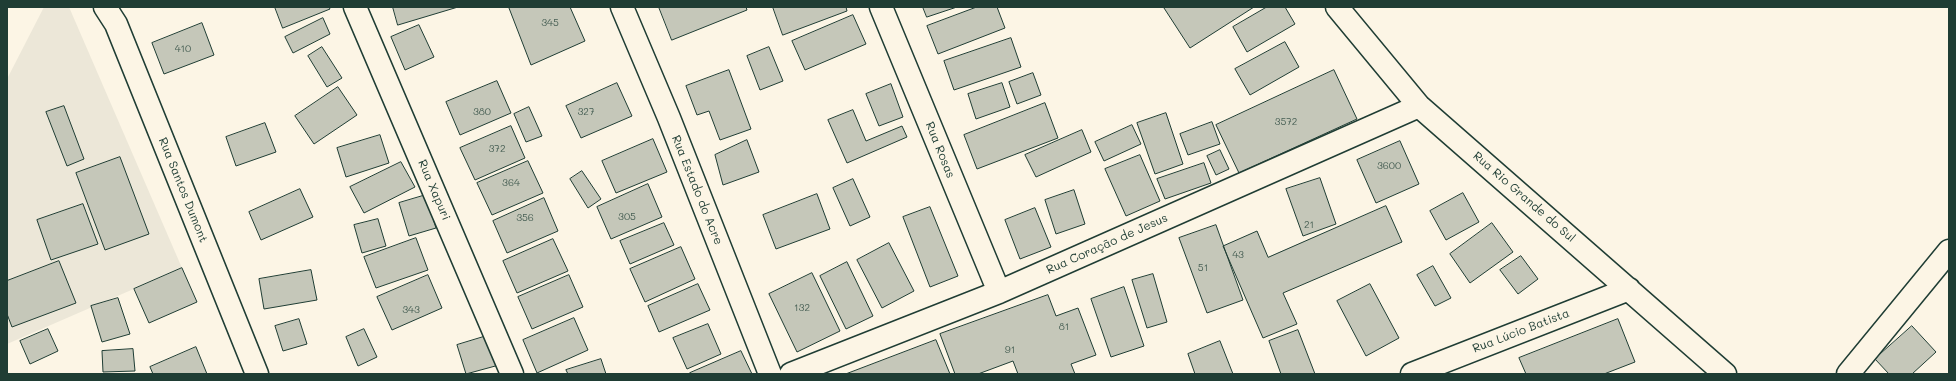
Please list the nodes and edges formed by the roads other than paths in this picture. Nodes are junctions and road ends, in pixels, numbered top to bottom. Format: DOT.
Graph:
graph roads {
  1 [pos="105,7"];
  2 [pos="355,7"];
  3 [pos="622,7"];
  4 [pos="881,7"];
  5 [pos="1337,7"];
  6 [pos="1419,106"];
  7 [pos="1949,251"];
  8 [pos="1629,289"];
  9 [pos="999,292"];
  10 [pos="257,374"];
  11 [pos="512,374"];
  12 [pos="770,374"];
  13 [pos="791,374"];
  14 [pos="1412,374"];
  15 [pos="1725,374"];
  16 [pos="1848,374"];
  1 -- 10 [label="street, Rua Santos Dumont"];
  2 -- 11 [label="street, Rua Xapuri"];
  3 -- 12 [label="street, Rua Estado do Acre"];
  4 -- 9 [label="street, Rua Rosas"];
  5 -- 6 [label="street, Rua Rio Grande do Sul"];
  6 -- 8 [label="street, Rua Rio Grande do Sul"];
  6 -- 9 [label="street, Rua Coração de Jesus"];
  7 -- 16 [label="street"];
  8 -- 14 [label="street, Rua Lúcio Batista"];
  8 -- 15 [label="street, Rua Rio Grande do Sul"];
  9 -- 13 [label="street, Rua Coração de Jesus"];
}
